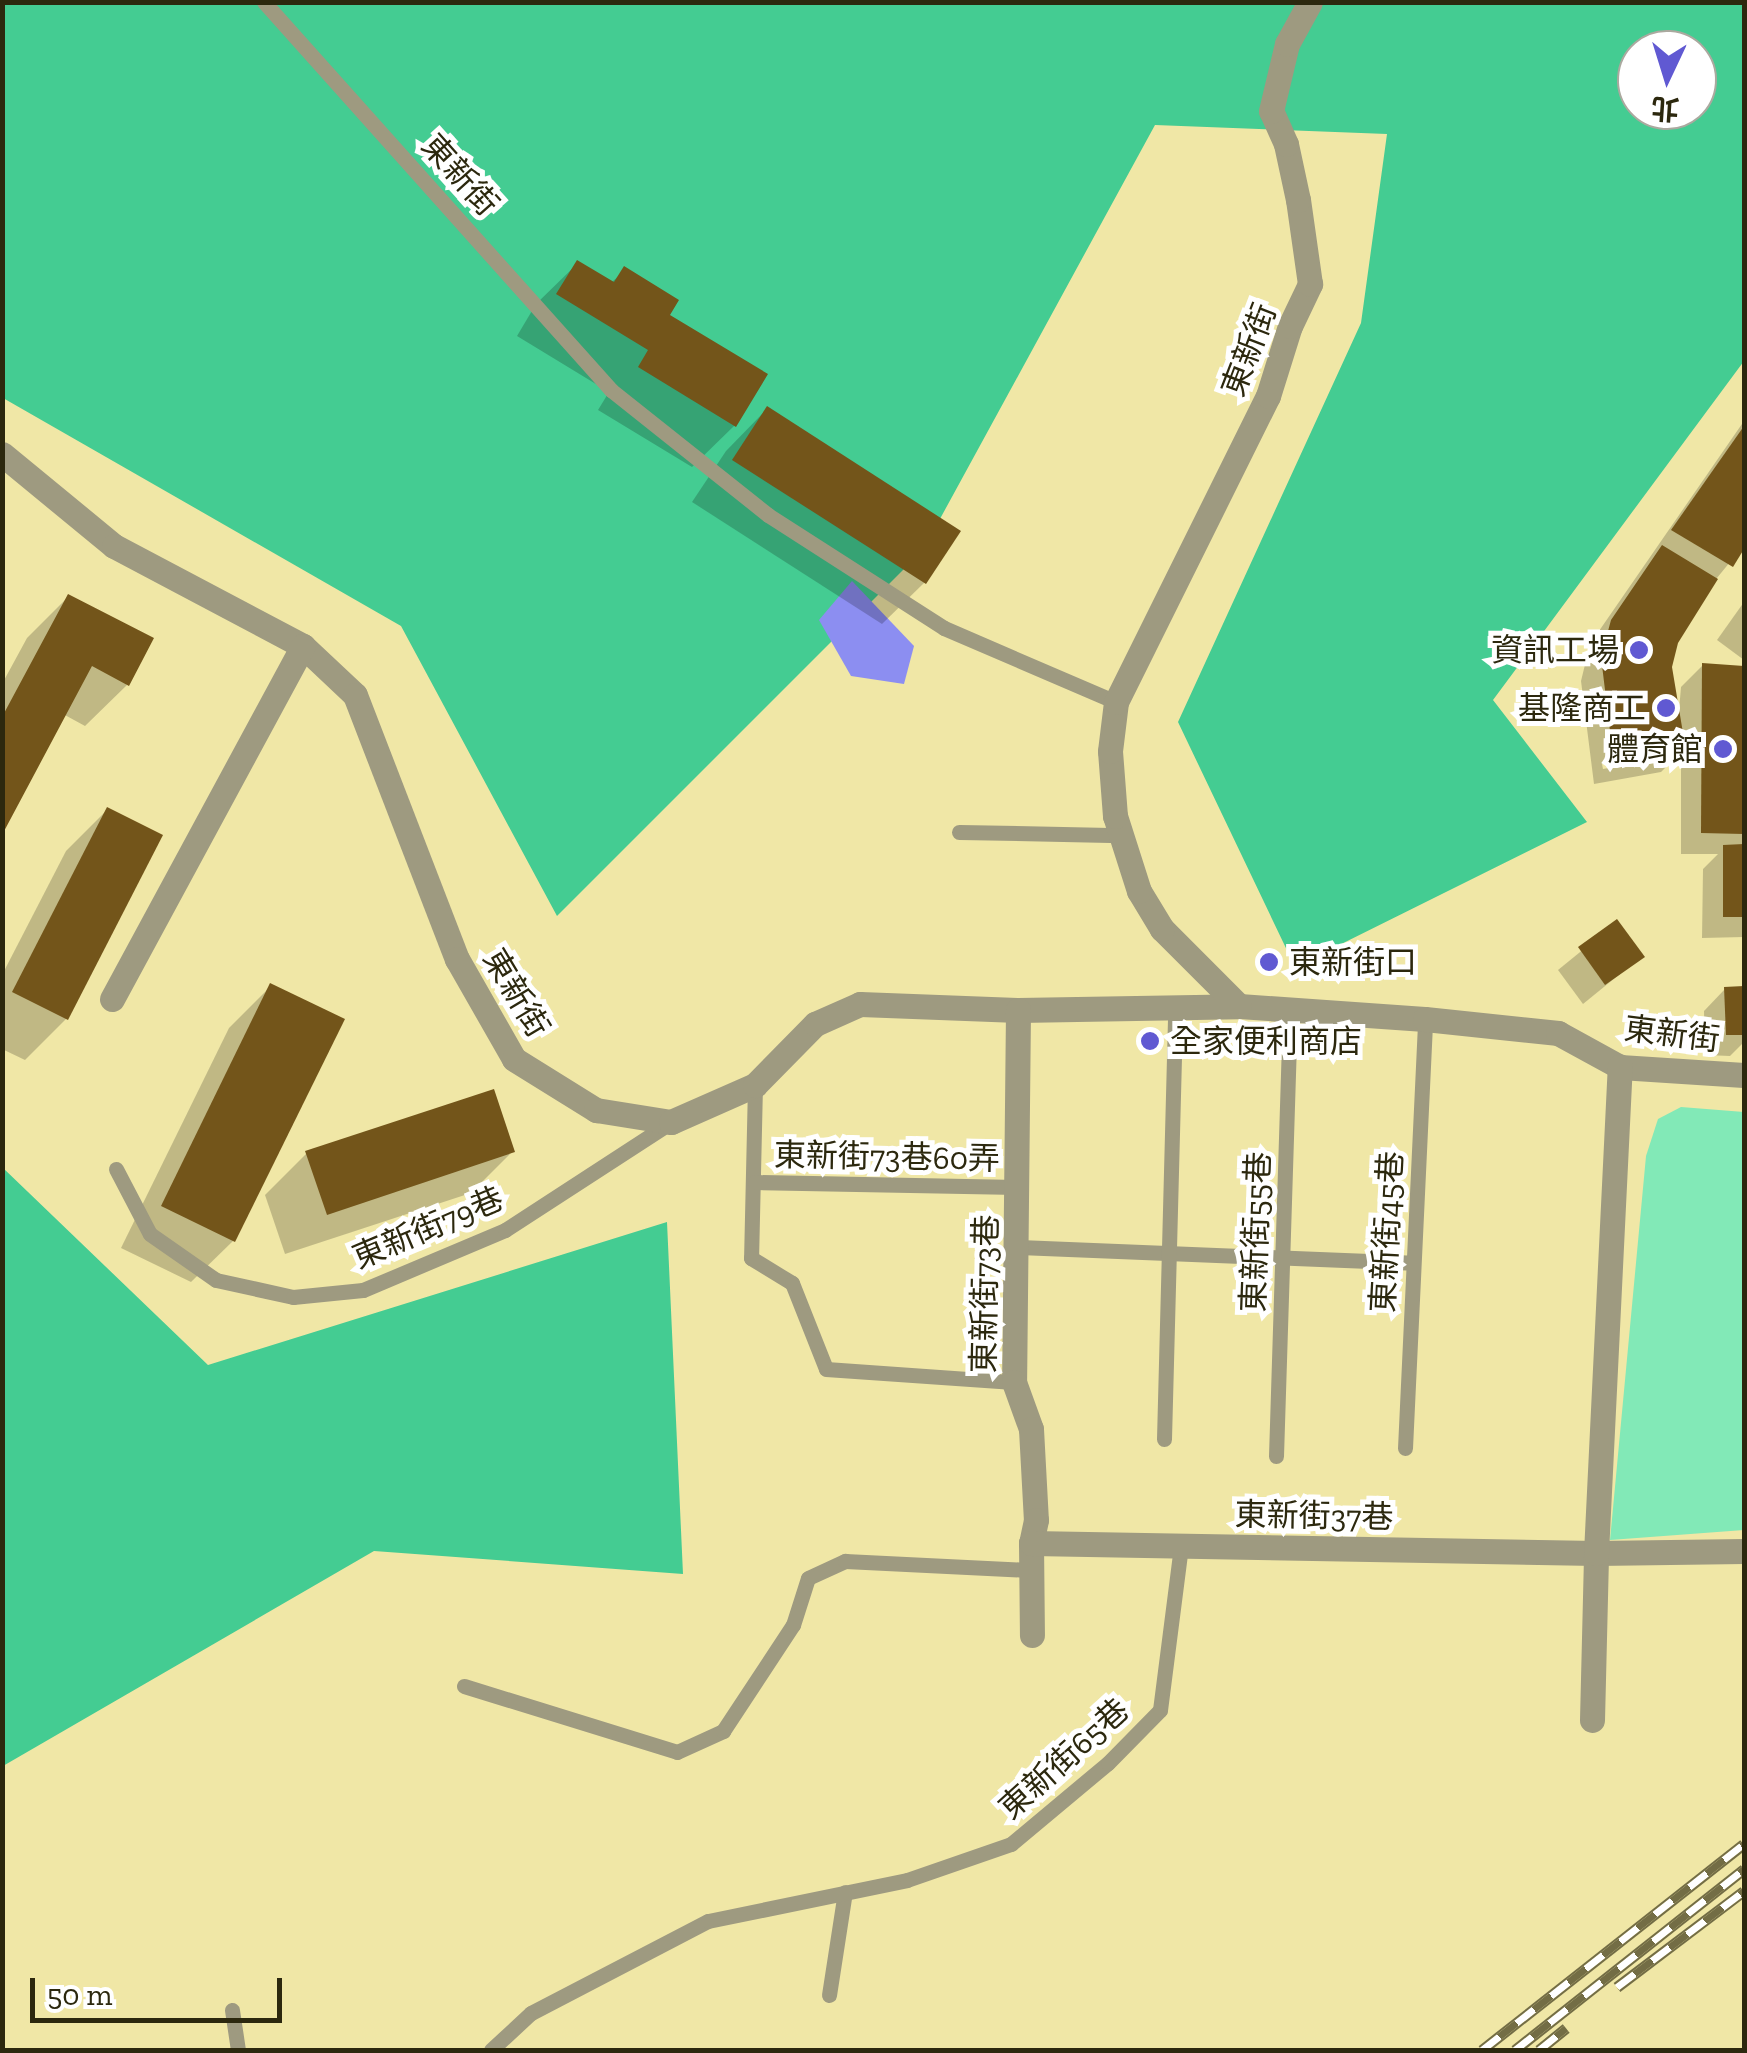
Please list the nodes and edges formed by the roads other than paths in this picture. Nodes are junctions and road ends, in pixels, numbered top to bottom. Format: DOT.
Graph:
graph roads {
  1 [pos="264,2"];
  2 [pos="1310,2"];
  3 [pos="2,454"];
  4 [pos="303,646"];
  5 [pos="1116,702"];
  6 [pos="960,832"];
  7 [pos="1122,835"];
  8 [pos="112,1000"];
  9 [pos="1175,1006"];
  10 [pos="1239,1006"];
  11 [pos="1290,1009"];
  12 [pos="1018,1010"];
  13 [pos="1424,1019"];
  14 [pos="1620,1068"];
  15 [pos="1744,1074"];
  16 [pos="755,1085"];
  17 [pos="671,1122"];
  18 [pos="116,1168"];
  19 [pos="755,1182"];
  20 [pos="1018,1187"];
  21 [pos="1018,1247"];
  22 [pos="1168,1253"];
  23 [pos="1283,1256"];
  24 [pos="1413,1262"];
  25 [pos="1014,1382"];
  26 [pos="1164,1439"];
  27 [pos="1405,1448"];
  28 [pos="1276,1456"];
  29 [pos="1031,1543"];
  30 [pos="1181,1546"];
  31 [pos="1744,1551"];
  32 [pos="1596,1553"];
  33 [pos="1032,1570"];
  34 [pos="1032,1635"];
  35 [pos="464,1686"];
  36 [pos="1592,1720"];
  37 [pos="844,1892"];
  38 [pos="829,1995"];
  39 [pos="232,2010"];
  40 [pos="238,2050"];
  41 [pos="492,2050"];
  1 -- 5 [label="lane, 東新街"];
  2 -- 5 [label="street, 東新街"];
  3 -- 4 [label="street, 東新街"];
  4 -- 8 [label="street"];
  4 -- 17 [label="street, 東新街"];
  5 -- 7 [label="street, 東新街"];
  6 -- 7 [label="lane"];
  7 -- 10 [label="street, 東新街"];
  9 -- 10 [label="street, 東新街"];
  9 -- 12 [label="street, 東新街"];
  9 -- 22 [label="lane"];
  10 -- 11 [label="street, 東新街"];
  11 -- 13 [label="street, 東新街"];
  11 -- 23 [label="lane, 東新街55巷"];
  12 -- 16 [label="street, 東新街"];
  12 -- 20 [label="street, 東新街73巷"];
  13 -- 14 [label="street, 東新街"];
  13 -- 24 [label="lane, 東新街45巷"];
  14 -- 15 [label="street, 東新街"];
  14 -- 32 [label="street"];
  16 -- 17 [label="street, 東新街"];
  16 -- 19 [label="lane"];
  17 -- 18 [label="lane, 東新街79巷"];
  19 -- 20 [label="lane, 東新街73巷60弄"];
  19 -- 25 [label="lane"];
  20 -- 21 [label="street, 東新街73巷"];
  21 -- 22 [label="lane"];
  21 -- 25 [label="street, 東新街73巷"];
  22 -- 23 [label="lane"];
  22 -- 26 [label="lane"];
  23 -- 24 [label="lane"];
  23 -- 28 [label="lane, 東新街55巷"];
  24 -- 27 [label="lane, 東新街45巷"];
  25 -- 29 [label="street, 東新街73巷"];
  29 -- 30 [label="street, 東新街37巷"];
  29 -- 33 [label="street, 東新街73巷"];
  30 -- 32 [label="street, 東新街37巷"];
  30 -- 37 [label="lane, 東新街65巷"];
  31 -- 32 [label="street, 東新街37巷"];
  32 -- 36 [label="street"];
  33 -- 34 [label="street, 東新街73巷"];
  33 -- 35 [label="lane"];
  37 -- 38 [label="lane"];
  37 -- 41 [label="lane, 東新街65巷"];
  39 -- 40 [label="lane"];
}
